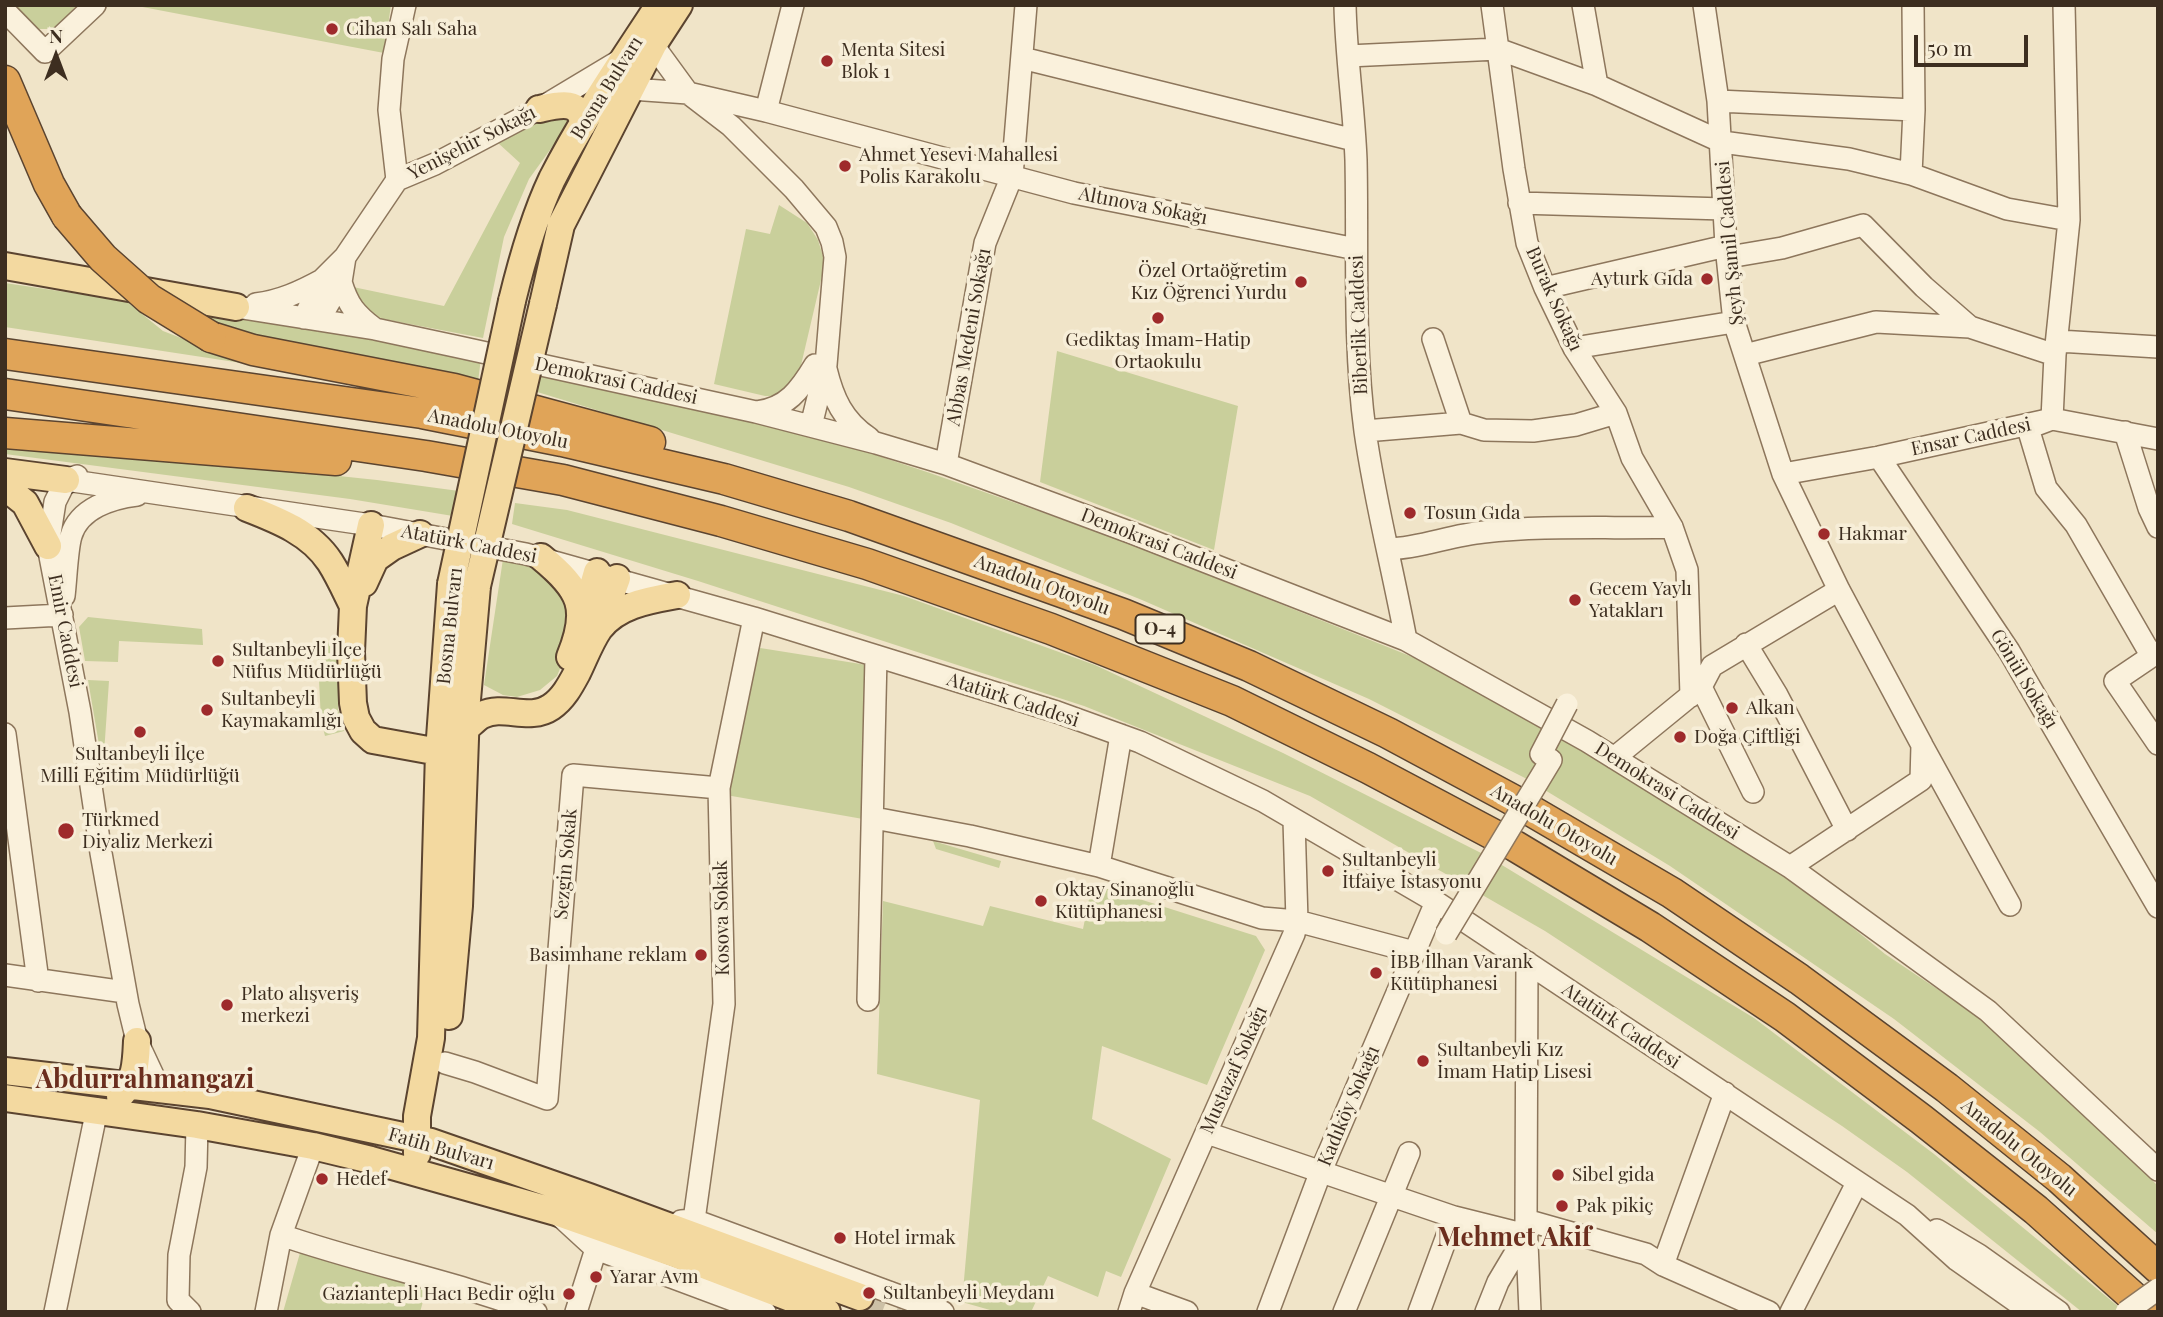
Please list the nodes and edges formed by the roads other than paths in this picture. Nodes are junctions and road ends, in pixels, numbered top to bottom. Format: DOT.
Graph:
graph roads {
  1 [pos="95,5"];
  2 [pos="405,5"];
  3 [pos="659,5"];
  4 [pos="679,5"];
  5 [pos="793,5"];
  6 [pos="1026,5"];
  7 [pos="1492,5"];
  8 [pos="1583,5"];
  9 [pos="1704,5"];
  10 [pos="1913,5"];
  11 [pos="2064,5"];
  12 [pos="1339,8"];
  13 [pos="5,11"];
  14 [pos="653,44"];
  15 [pos="1499,49"];
  16 [pos="1348,56"];
  17 [pos="626,57"];
  18 [pos="1022,58"];
  19 [pos="5,81"];
  20 [pos="1597,85"];
  21 [pos="631,89"];
  22 [pos="688,93"];
  23 [pos="1718,101"];
  24 [pos="539,109"];
  25 [pos="1914,110"];
  26 [pos="766,111"];
  27 [pos="583,124"];
  28 [pos="1354,140"];
  29 [pos="1722,142"];
  30 [pos="1911,174"];
  31 [pos="1012,176"];
  32 [pos="397,180"];
  33 [pos="1519,202"];
  34 [pos="1724,209"];
  35 [pos="2069,220"];
  36 [pos="1356,249"];
  37 [pos="1728,251"];
  38 [pos="5,267"];
  39 [pos="332,281"];
  40 [pos="1545,288"];
  41 [pos="236,307"];
  42 [pos="312,319"];
  43 [pos="1734,322"];
  44 [pos="1970,327"];
  45 [pos="375,329"];
  46 [pos="1433,339"];
  47 [pos="2158,347"];
  48 [pos="1574,348"];
  49 [pos="2056,348"];
  50 [pos="5,354"];
  51 [pos="1745,355"];
  52 [pos="820,365"];
  53 [pos="5,394"];
  54 [pos="756,412"];
  55 [pos="1616,413"];
  56 [pos="2052,419"];
  57 [pos="1461,423"];
  58 [pos="808,425"];
  59 [pos="1365,431"];
  60 [pos="2126,432"];
  61 [pos="5,433"];
  62 [pos="2158,439"];
  63 [pos="876,443"];
  64 [pos="1879,457"];
  65 [pos="946,464"];
  66 [pos="5,472"];
  67 [pos="1783,474"];
  68 [pos="66,480"];
  69 [pos="5,487"];
  70 [pos="155,494"];
  71 [pos="247,508"];
  72 [pos="371,525"];
  73 [pos="1672,527"];
  74 [pos="2158,527"];
  75 [pos="420,534"];
  76 [pos="48,546"];
  77 [pos="1389,549"];
  78 [pos="541,557"];
  79 [pos="867,564"];
  80 [pos="607,575"];
  81 [pos="464,585"];
  82 [pos="1839,590"];
  83 [pos="677,595"];
  84 [pos="353,606"];
  85 [pos="1123,614"];
  86 [pos="62,615"];
  87 [pos="5,618"];
  88 [pos="754,618"];
  89 [pos="589,632"];
  90 [pos="1406,640"];
  91 [pos="1746,645"];
  92 [pos="2155,654"];
  93 [pos="876,657"];
  94 [pos="469,686"];
  95 [pos="1696,692"];
  96 [pos="1567,704"];
  97 [pos="465,729"];
  98 [pos="5,734"];
  99 [pos="1121,735"];
  100 [pos="2158,744"];
  101 [pos="1922,746"];
  102 [pos="439,751"];
  103 [pos="1614,758"];
  104 [pos="719,788"];
  105 [pos="1753,792"];
  106 [pos="874,818"];
  107 [pos="1294,820"];
  108 [pos="1847,830"];
  109 [pos="1099,866"];
  110 [pos="1790,867"];
  111 [pos="1436,902"];
  112 [pos="2010,905"];
  113 [pos="2158,907"];
  114 [pos="1297,921"];
  115 [pos="1446,934"];
  116 [pos="1415,952"];
  117 [pos="1527,962"];
  118 [pos="5,975"];
  119 [pos="38,981"];
  120 [pos="125,992"];
  121 [pos="868,1000"];
  122 [pos="431,1038"];
  123 [pos="137,1041"];
  124 [pos="445,1063"];
  125 [pos="5,1071"];
  126 [pos="130,1086"];
  127 [pos="159,1088"];
  128 [pos="1725,1093"];
  129 [pos="5,1098"];
  130 [pos="97,1110"];
  131 [pos="197,1125"];
  132 [pos="375,1131"];
  133 [pos="1207,1133"];
  134 [pos="421,1145"];
  135 [pos="313,1146"];
  136 [pos="1409,1153"];
  137 [pos="371,1160"];
  138 [pos="2158,1170"];
  139 [pos="1321,1171"];
  140 [pos="430,1177"];
  141 [pos="1857,1182"];
  142 [pos="1393,1194"];
  143 [pos="556,1212"];
  144 [pos="1907,1216"];
  145 [pos="1454,1217"];
  146 [pos="694,1220"];
  147 [pos="653,1221"];
  148 [pos="1526,1228"];
  149 [pos="281,1235"];
  150 [pos="596,1249"];
  151 [pos="1663,1265"];
  152 [pos="2158,1268"];
  153 [pos="2158,1289"];
  154 [pos="860,1297"];
  155 [pos="1132,1302"];
  156 [pos="55,1312"];
  157 [pos="190,1312"];
  158 [pos="266,1312"];
  159 [pos="536,1312"];
  160 [pos="576,1312"];
  161 [pos="765,1312"];
  162 [pos="827,1312"];
  163 [pos="943,1312"];
  164 [pos="1186,1312"];
  165 [pos="1268,1312"];
  166 [pos="1344,1312"];
  167 [pos="1419,1312"];
  168 [pos="1486,1312"];
  169 [pos="1530,1312"];
  170 [pos="1769,1312"];
  171 [pos="1791,1312"];
  172 [pos="2031,1312"];
  173 [pos="2059,1312"];
  174 [pos="2126,1312"];
  175 [pos="2150,1312"];
  1 -- 13 [label="street"];
  2 -- 32 [label="street"];
  3 -- 17 [label="main road, Bosna Bulvarı"];
  4 -- 14 [label="main road, Bosna Bulvarı"];
  5 -- 26 [label="street"];
  6 -- 18 [label="street, Abbas Medeni Sokağı"];
  7 -- 15 [label="street, Burak Sokağı"];
  8 -- 20 [label="street"];
  9 -- 23 [label="street, Şeyh Şamil Caddesi"];
  10 -- 25 [label="street"];
  11 -- 35 [label="street"];
  12 -- 16 [label="street, Biberlik Caddesi"];
  14 -- 21 [label="main road, Bosna Bulvarı"];
  14 -- 22 [label="street"];
  15 -- 16 [label="street"];
  15 -- 20 [label="street"];
  15 -- 33 [label="street, Burak Sokağı"];
  16 -- 28 [label="street, Biberlik Caddesi"];
  17 -- 24 [label="street, Yenişehir Sokağı"];
  17 -- 27 [label="main road, Bosna Bulvarı"];
  18 -- 28 [label="street"];
  18 -- 31 [label="street, Abbas Medeni Sokağı"];
  19 -- 85 [label="highway, bridge"];
  20 -- 29 [label="street"];
  21 -- 22 [label="street, Altınova Sokağı"];
  21 -- 81 [label="main road, Bosna Bulvarı, bridge"];
  22 -- 26 [label="street, Altınova Sokağı"];
  22 -- 52 [label="street"];
  23 -- 25 [label="street"];
  23 -- 29 [label="street, Şeyh Şamil Caddesi"];
  24 -- 27 [label="main road"];
  24 -- 32 [label="street, Yenişehir Sokağı"];
  25 -- 30 [label="street"];
  26 -- 31 [label="street, Altınova Sokağı"];
  27 -- 81 [label="main road, Bosna Bulvarı, bridge"];
  28 -- 36 [label="street, Biberlik Caddesi"];
  29 -- 30 [label="street"];
  29 -- 34 [label="street, Şeyh Şamil Caddesi"];
  30 -- 35 [label="street"];
  31 -- 36 [label="street, Altınova Sokağı"];
  31 -- 65 [label="street, Abbas Medeni Sokağı"];
  32 -- 39 [label="street, Yenişehir Sokağı"];
  33 -- 34 [label="street"];
  33 -- 40 [label="street, Burak Sokağı"];
  34 -- 37 [label="street, Şeyh Şamil Caddesi"];
  35 -- 49 [label="street"];
  36 -- 59 [label="street, Biberlik Caddesi"];
  37 -- 40 [label="street"];
  37 -- 43 [label="street, Şeyh Şamil Caddesi"];
  37 -- 44 [label="street"];
  38 -- 41 [label="main road, Demokrasi Caddesi"];
  39 -- 41 [label="street"];
  39 -- 42 [label="street, Yenişehir Sokağı"];
  39 -- 45 [label="street"];
  40 -- 48 [label="street, Burak Sokağı"];
  41 -- 42 [label="street, Demokrasi Caddesi"];
  42 -- 45 [label="street, Demokrasi Caddesi"];
  43 -- 48 [label="street"];
  43 -- 51 [label="street, Şeyh Şamil Caddesi"];
  44 -- 49 [label="street"];
  44 -- 51 [label="street"];
  45 -- 54 [label="street, Demokrasi Caddesi"];
  46 -- 57 [label="street"];
  47 -- 49 [label="street"];
  48 -- 55 [label="street, Burak Sokağı"];
  49 -- 56 [label="street"];
  50 -- 85 [label="highway, Anadolu Otoyolu / O-4"];
  51 -- 67 [label="street, Şeyh Şamil Caddesi"];
  52 -- 54 [label="street"];
  52 -- 58 [label="street"];
  52 -- 63 [label="street"];
  53 -- 79 [label="highway, Anadolu Otoyolu / O-4"];
  54 -- 58 [label="street, Demokrasi Caddesi"];
  55 -- 57 [label="street"];
  55 -- 73 [label="street, Burak Sokağı"];
  56 -- 60 [label="street, Ensar Caddesi"];
  56 -- 64 [label="street, Ensar Caddesi"];
  56 -- 92 [label="street"];
  57 -- 59 [label="street"];
  58 -- 63 [label="street, Demokrasi Caddesi"];
  59 -- 77 [label="street, Biberlik Caddesi"];
  60 -- 62 [label="street, Ensar Caddesi"];
  60 -- 74 [label="street"];
  61 -- 79 [label="highway"];
  63 -- 65 [label="street, Demokrasi Caddesi"];
  64 -- 67 [label="street, Ensar Caddesi"];
  64 -- 113 [label="street, Gönül Sokağı"];
  65 -- 90 [label="street, Demokrasi Caddesi"];
  66 -- 68 [label="main road, Atatürk Caddesi"];
  67 -- 82 [label="street, Şeyh Şamil Caddesi"];
  68 -- 70 [label="street, Atatürk Caddesi"];
  68 -- 72 [label="street"];
  68 -- 76 [label="street, Emir Caddesi"];
  69 -- 76 [label="main road"];
  70 -- 71 [label="street, Atatürk Caddesi"];
  70 -- 86 [label="street"];
  71 -- 72 [label="street, Atatürk Caddesi"];
  71 -- 84 [label="main road"];
  72 -- 75 [label="street, Atatürk Caddesi"];
  72 -- 84 [label="main road"];
  73 -- 77 [label="street"];
  73 -- 95 [label="street, Burak Sokağı"];
  75 -- 78 [label="street, Atatürk Caddesi"];
  75 -- 84 [label="main road"];
  76 -- 86 [label="street, Emir Caddesi"];
  77 -- 90 [label="street, Biberlik Caddesi"];
  78 -- 80 [label="street, Atatürk Caddesi"];
  78 -- 89 [label="main road"];
  79 -- 175 [label="highway, Anadolu Otoyolu / O-4"];
  80 -- 83 [label="street, Atatürk Caddesi"];
  80 -- 89 [label="main road"];
  81 -- 94 [label="main road, Bosna Bulvarı"];
  81 -- 102 [label="main road, Bosna Bulvarı"];
  82 -- 91 [label="street"];
  82 -- 101 [label="street, Şeyh Şamil Caddesi"];
  83 -- 88 [label="street, Atatürk Caddesi"];
  83 -- 89 [label="main road"];
  84 -- 102 [label="main road"];
  85 -- 152 [label="highway, Anadolu Otoyolu / O-4"];
  86 -- 87 [label="street"];
  86 -- 120 [label="street, Emir Caddesi"];
  88 -- 93 [label="street, Atatürk Caddesi"];
  88 -- 104 [label="street, Kosova Sokak"];
  89 -- 94 [label="main road"];
  89 -- 97 [label="main road"];
  90 -- 103 [label="street, Demokrasi Caddesi"];
  91 -- 95 [label="street"];
  91 -- 108 [label="street"];
  92 -- 100 [label="street"];
  93 -- 99 [label="street, Atatürk Caddesi"];
  93 -- 106 [label="street"];
  94 -- 97 [label="main road, Bosna Bulvarı"];
  95 -- 103 [label="street"];
  95 -- 105 [label="street"];
  96 -- 115 [label="street, bridge"];
  97 -- 124 [label="main road, Bosna Bulvarı"];
  98 -- 119 [label="street"];
  99 -- 107 [label="street, Atatürk Caddesi"];
  99 -- 109 [label="street"];
  101 -- 108 [label="street"];
  101 -- 112 [label="street"];
  102 -- 122 [label="main road, Bosna Bulvarı"];
  103 -- 110 [label="street, Demokrasi Caddesi"];
  104 -- 124 [label="street, Sezgin Sokak"];
  104 -- 146 [label="street, Kosova Sokak"];
  106 -- 109 [label="street"];
  106 -- 121 [label="street"];
  107 -- 111 [label="street, Atatürk Caddesi"];
  107 -- 114 [label="street, Mustazaf Sokağı"];
  108 -- 110 [label="street"];
  109 -- 114 [label="street"];
  110 -- 138 [label="street, Demokrasi Caddesi"];
  111 -- 116 [label="street, Kadıköy Sokağı"];
  111 -- 117 [label="street, Atatürk Caddesi"];
  114 -- 116 [label="street"];
  114 -- 133 [label="street, Mustazaf Sokağı"];
  116 -- 139 [label="street, Kadıköy Sokağı"];
  117 -- 128 [label="street, Atatürk Caddesi"];
  117 -- 148 [label="street"];
  118 -- 119 [label="street"];
  119 -- 120 [label="street"];
  120 -- 123 [label="street, Emir Caddesi"];
  122 -- 132 [label="main road"];
  122 -- 134 [label="main road"];
  123 -- 126 [label="main road"];
  123 -- 127 [label="street, Emir Caddesi"];
  124 -- 134 [label="main road, Bosna Bulvarı"];
  125 -- 126 [label="main road, Fatih Bulvarı"];
  126 -- 127 [label="main road, Fatih Bulvarı"];
  126 -- 130 [label="main road"];
  127 -- 132 [label="main road, Fatih Bulvarı"];
  128 -- 141 [label="street, Atatürk Caddesi"];
  128 -- 151 [label="street"];
  129 -- 130 [label="main road, Fatih Bulvarı"];
  130 -- 131 [label="main road, Fatih Bulvarı"];
  130 -- 156 [label="street"];
  131 -- 135 [label="main road, Fatih Bulvarı"];
  131 -- 157 [label="street"];
  132 -- 134 [label="main road, Fatih Bulvarı"];
  133 -- 139 [label="street"];
  133 -- 155 [label="street, Mustazaf Sokağı"];
  134 -- 137 [label="main road"];
  134 -- 140 [label="main road"];
  134 -- 147 [label="main road, Fatih Bulvarı"];
  135 -- 137 [label="main road, Fatih Bulvarı"];
  135 -- 149 [label="street"];
  136 -- 142 [label="street"];
  137 -- 140 [label="main road, Fatih Bulvarı"];
  139 -- 142 [label="street"];
  139 -- 165 [label="street, Kadıköy Sokağı"];
  140 -- 143 [label="main road, Fatih Bulvarı"];
  141 -- 144 [label="street, Atatürk Caddesi"];
  141 -- 171 [label="street"];
  142 -- 145 [label="street"];
  142 -- 166 [label="street"];
  143 -- 150 [label="street, Fatih Bulvarı"];
  143 -- 162 [label="main road, Fatih Bulvarı"];
  144 -- 172 [label="street, Atatürk Caddesi"];
  144 -- 173 [label="street, Atatürk Caddesi"];
  145 -- 148 [label="street"];
  145 -- 167 [label="street"];
  146 -- 147 [label="street"];
  146 -- 163 [label="street"];
  147 -- 154 [label="main road, Fatih Bulvarı"];
  148 -- 151 [label="street"];
  148 -- 168 [label="street"];
  148 -- 169 [label="street"];
  149 -- 158 [label="street"];
  149 -- 159 [label="street"];
  150 -- 160 [label="street"];
  150 -- 161 [label="street, Fatih Bulvarı"];
  151 -- 170 [label="street"];
  153 -- 174 [label="street, bridge"];
  155 -- 164 [label="street"];
}
